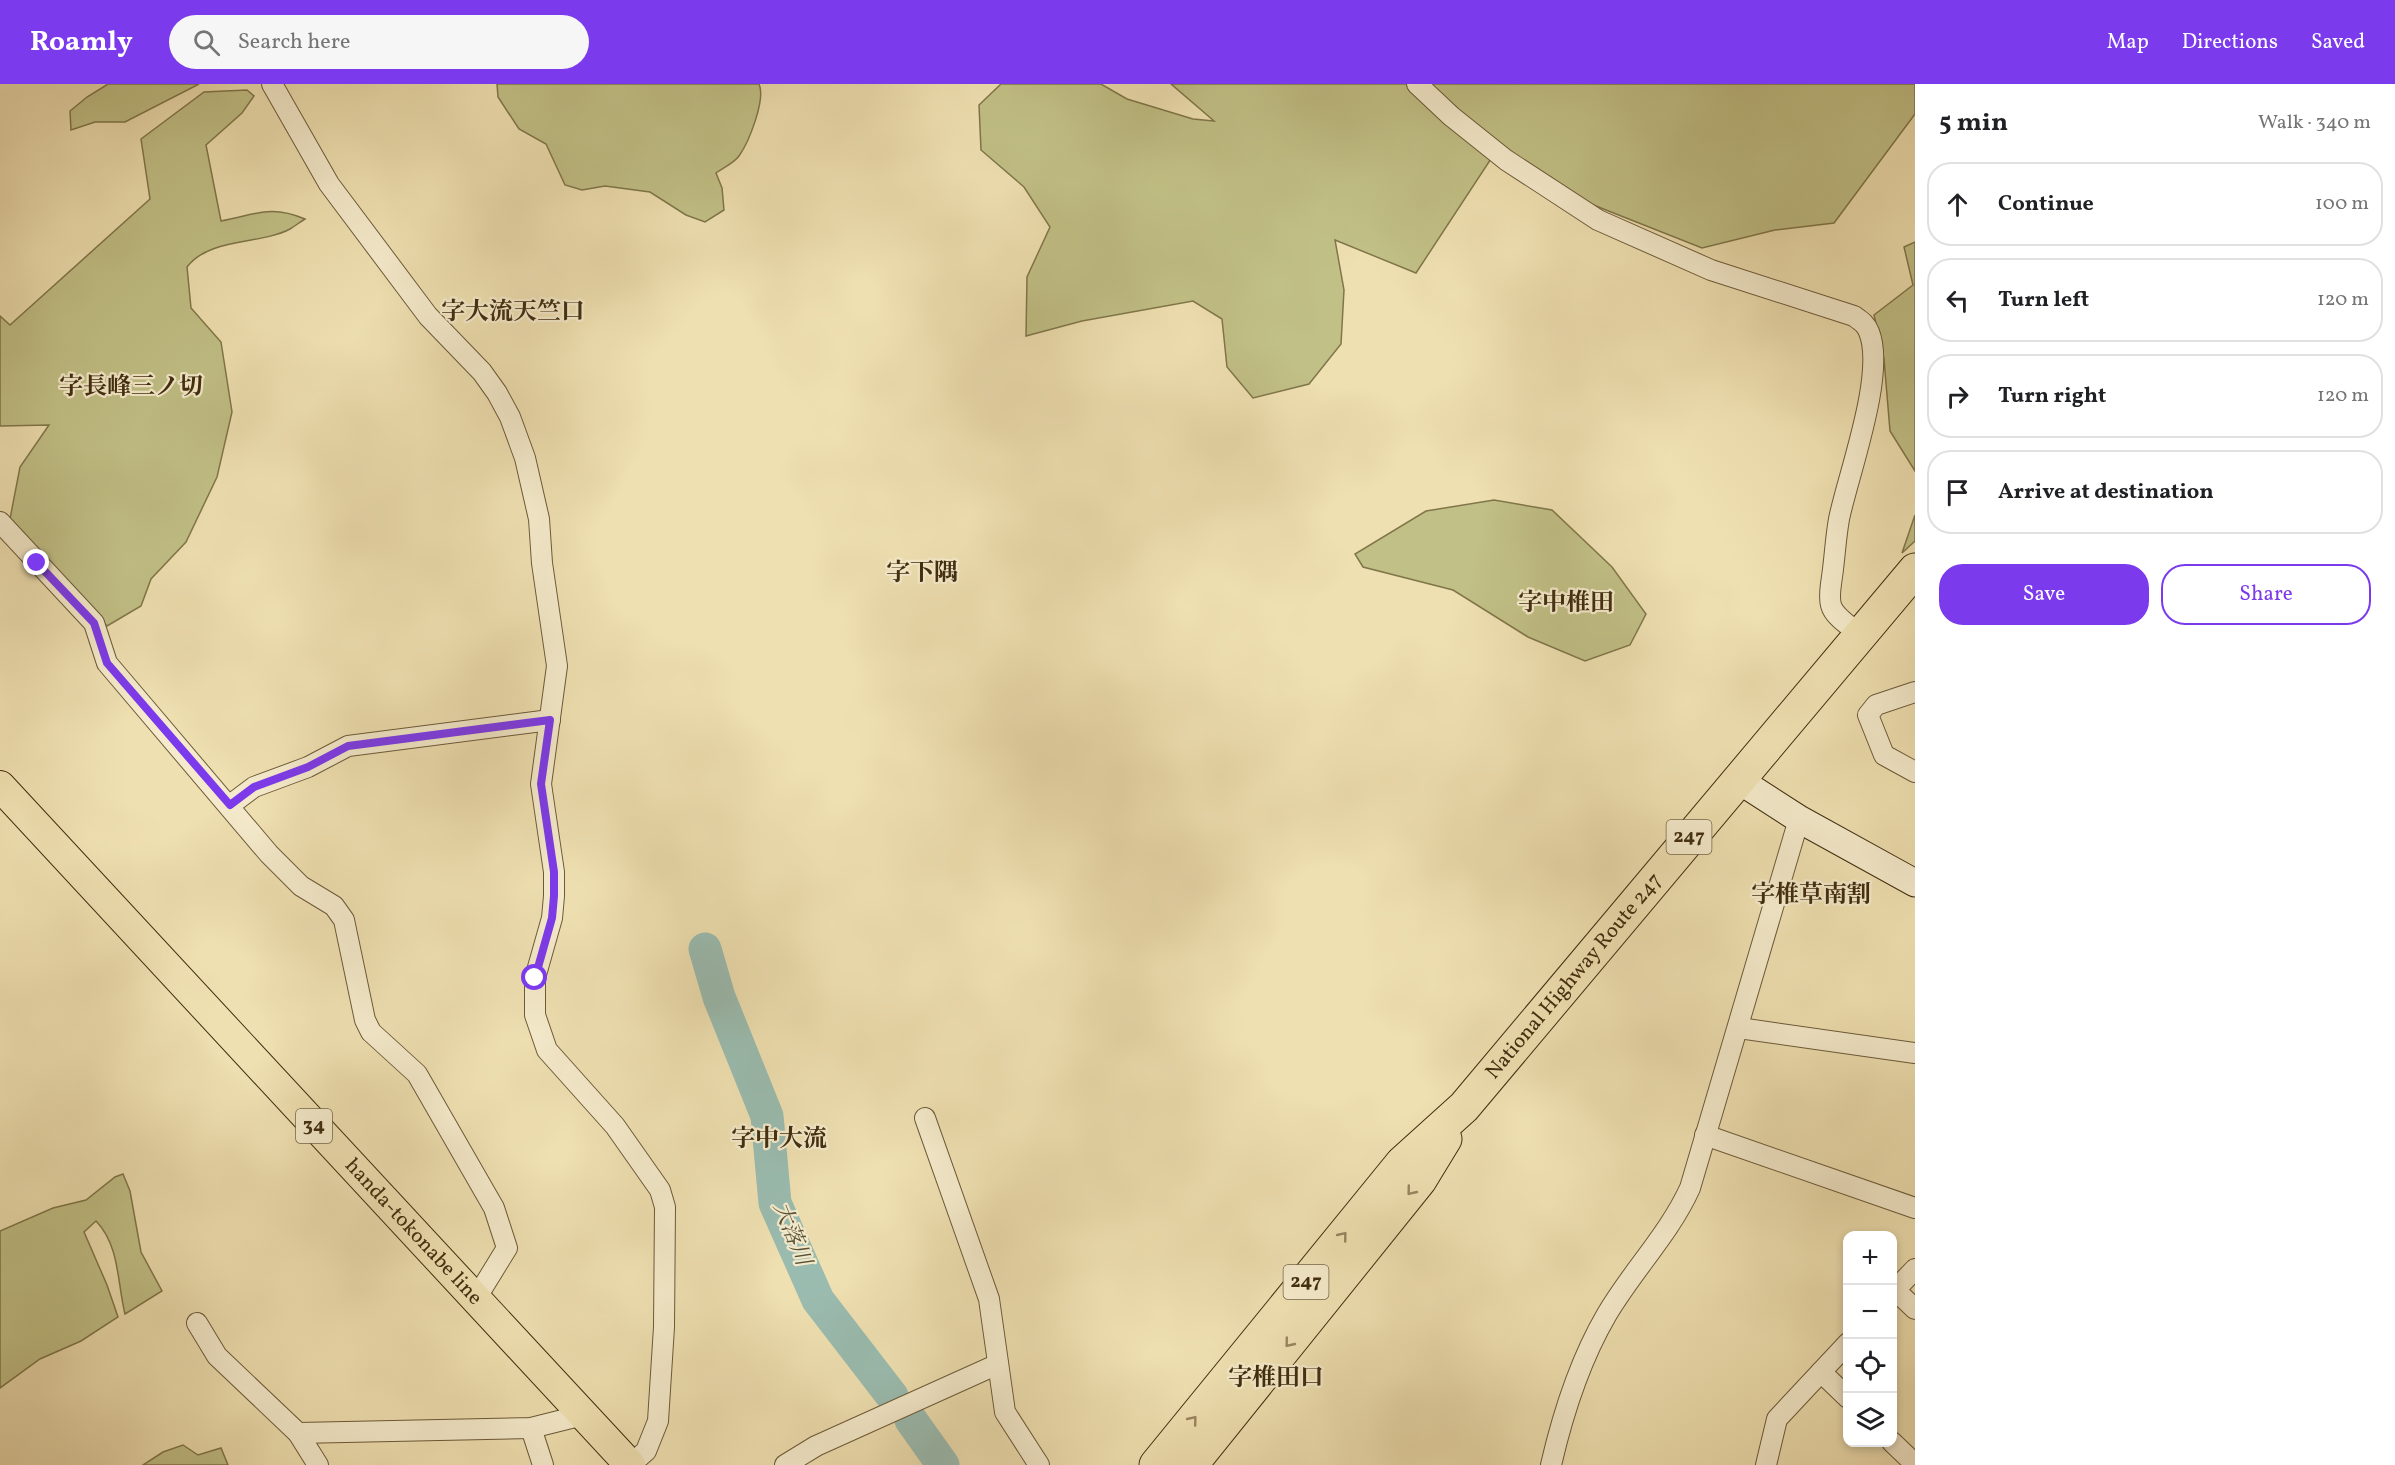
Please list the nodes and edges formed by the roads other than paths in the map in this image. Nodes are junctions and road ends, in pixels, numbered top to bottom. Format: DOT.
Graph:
graph roads {
  1 [pos="272,84"];
  2 [pos="1417,84"];
  3 [pos="0,522"];
  4 [pos="1915,570"];
  5 [pos="1860,634"];
  6 [pos="1915,692"];
  7 [pos="550,720"];
  8 [pos="1915,772"];
  9 [pos="1737,780"];
  10 [pos="0,786"];
  11 [pos="230,805"];
  12 [pos="1799,819"];
  13 [pos="1915,883"];
  14 [pos="1739,1028"];
  15 [pos="1915,1053"];
  16 [pos="1464,1107"];
  17 [pos="925,1118"];
  18 [pos="1705,1135"];
  19 [pos="1915,1208"];
  20 [pos="1915,1269"];
  21 [pos="1897,1289"];
  22 [pos="1897,1295"];
  23 [pos="475,1300"];
  24 [pos="1915,1310"];
  25 [pos="196,1323"];
  26 [pos="1843,1348"];
  27 [pos="998,1364"];
  28 [pos="1821,1372"];
  29 [pos="1843,1393"];
  30 [pos="583,1415"];
  31 [pos="531,1428"];
  32 [pos="298,1432"];
  33 [pos="1897,1446"];
  34 [pos="1915,1464"];
  35 [pos="318,1465"];
  36 [pos="543,1465"];
  37 [pos="630,1465"];
  38 [pos="785,1465"];
  39 [pos="1039,1465"];
  40 [pos="1156,1465"];
  41 [pos="1191,1465"];
  42 [pos="1551,1465"];
  43 [pos="1766,1465"];
  1 -- 7 [label="street"];
  2 -- 5 [label="street"];
  3 -- 11 [label="street"];
  4 -- 5 [label="highway, National Highway Route 247 / 247"];
  5 -- 9 [label="highway, National Highway Route 247 / 247"];
  6 -- 8 [label="street"];
  7 -- 11 [label="street"];
  7 -- 37 [label="street"];
  9 -- 12 [label="street"];
  9 -- 16 [label="highway, National Highway Route 247 / 247"];
  10 -- 23 [label="main road, handa-tokonabe line / 34"];
  11 -- 23 [label="street"];
  12 -- 13 [label="street"];
  12 -- 14 [label="street"];
  14 -- 15 [label="street"];
  14 -- 18 [label="street"];
  40 -- 16 [label="highway, National Highway Route 247 / 247, one-way"];
  16 -- 41 [label="highway, National Highway Route 247 / 247, one-way"];
  17 -- 27 [label="street"];
  18 -- 19 [label="street"];
  18 -- 42 [label="street"];
  20 -- 21 [label="street"];
  22 -- 24 [label="street"];
  23 -- 30 [label="main road, handa-tokonabe line / 34"];
  25 -- 32 [label="street"];
  26 -- 28 [label="street"];
  27 -- 38 [label="street"];
  27 -- 39 [label="street"];
  28 -- 29 [label="street"];
  28 -- 43 [label="street"];
  30 -- 31 [label="street"];
  30 -- 37 [label="main road, handa-tokonabe line / 34"];
  31 -- 32 [label="street"];
  31 -- 36 [label="street"];
  32 -- 35 [label="street"];
  33 -- 34 [label="street"];
}
